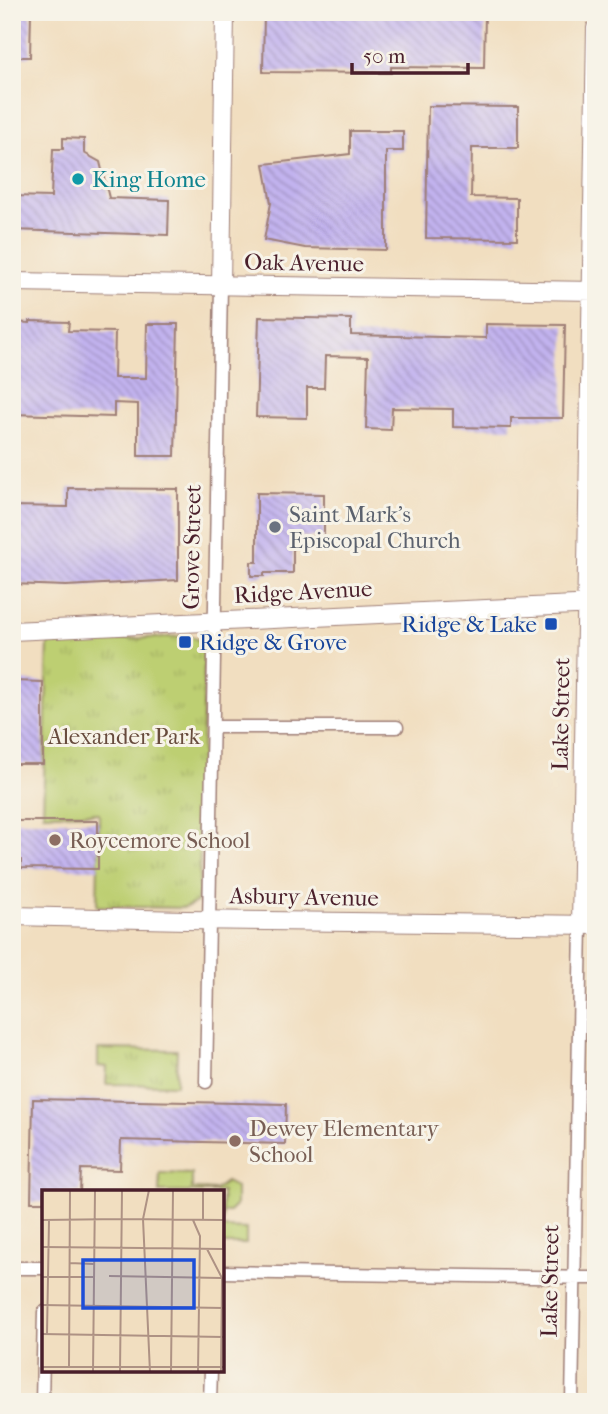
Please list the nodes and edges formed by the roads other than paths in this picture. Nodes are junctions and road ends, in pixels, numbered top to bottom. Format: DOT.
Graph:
graph roads {
  1 [pos="225,12"];
  2 [pos="596,28"];
  3 [pos="12,282"];
  4 [pos="221,286"];
  5 [pos="594,291"];
  6 [pos="591,604"];
  7 [pos="216,621"];
  8 [pos="12,631"];
  9 [pos="214,727"];
  10 [pos="397,727"];
  11 [pos="12,916"];
  12 [pos="209,921"];
  13 [pos="589,925"];
  14 [pos="206,1082"];
  15 [pos="12,1268"];
  16 [pos="42,1268"];
  17 [pos="224,1272"];
  18 [pos="574,1277"];
  19 [pos="596,1278"];
  20 [pos="43,1372"];
  21 [pos="211,1372"];
  22 [pos="42,1402"];
  23 [pos="210,1402"];
  24 [pos="572,1402"];
  1 -- 4 [label="street, Grove Street"];
  2 -- 5 [label="street, Lake Street"];
  3 -- 4 [label="street, Oak Avenue"];
  4 -- 5 [label="street, Oak Avenue"];
  4 -- 7 [label="street, Grove Street"];
  5 -- 6 [label="street, Lake Street"];
  6 -- 7 [label="street, Ridge Avenue"];
  6 -- 13 [label="street, Lake Street"];
  7 -- 8 [label="street, Ridge Avenue"];
  7 -- 9 [label="street, Grove Street"];
  9 -- 10 [label="street"];
  9 -- 12 [label="street, Grove Street"];
  11 -- 12 [label="street, Asbury Avenue"];
  12 -- 13 [label="street, Asbury Avenue"];
  12 -- 14 [label="street, Grove Street"];
  13 -- 18 [label="street, Lake Street"];
  15 -- 16 [label="street"];
  17 -- 18 [label="street"];
  18 -- 19 [label="street"];
  18 -- 24 [label="street, Lake Street"];
  20 -- 22 [label="street"];
  21 -- 23 [label="street"];
}
